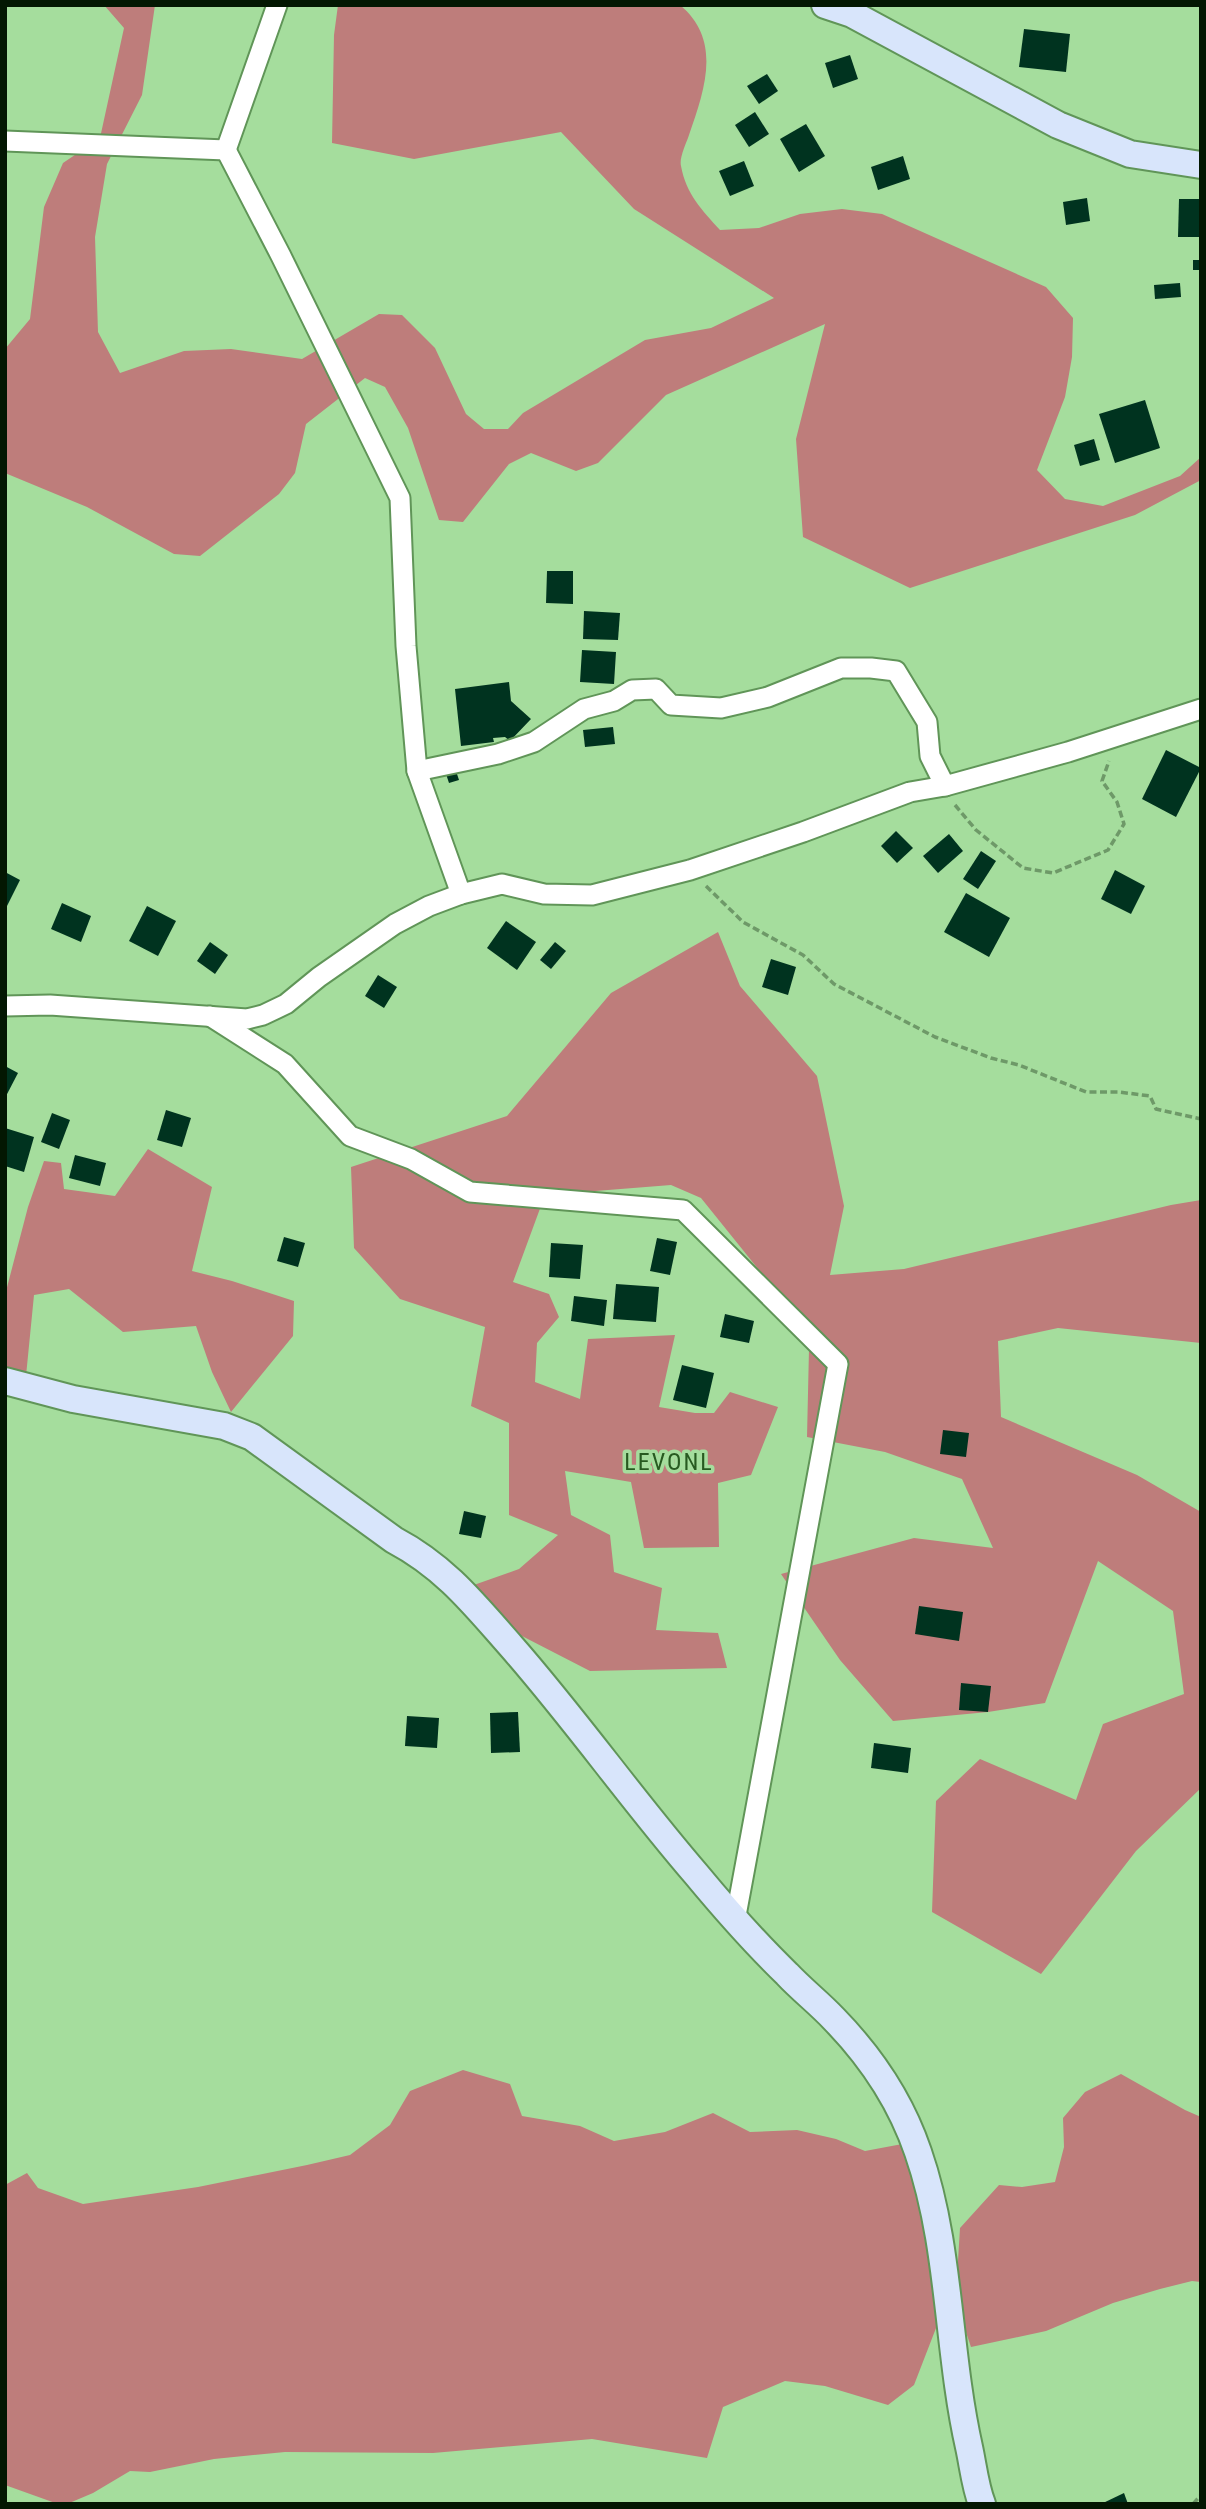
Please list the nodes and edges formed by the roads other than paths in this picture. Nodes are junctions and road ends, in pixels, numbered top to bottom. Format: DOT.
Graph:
graph roads {
  1 [pos="277,5"];
  2 [pos="825,5"];
  3 [pos="5,141"];
  4 [pos="226,149"];
  5 [pos="1201,165"];
  6 [pos="1201,709"];
  7 [pos="417,772"];
  8 [pos="945,786"];
  9 [pos="461,894"];
  10 [pos="5,1006"];
  11 [pos="209,1016"];
  12 [pos="5,1381"];
  13 [pos="735,1921"];
  14 [pos="982,2504"];
  1 -- 4 [label="street"];
  2 -- 5 [label="street"];
  3 -- 4 [label="street"];
  4 -- 7 [label="street"];
  6 -- 8 [label="street"];
  7 -- 8 [label="street"];
  7 -- 9 [label="street"];
  8 -- 9 [label="street"];
  9 -- 11 [label="street"];
  10 -- 11 [label="street"];
  11 -- 13 [label="street"];
  12 -- 13 [label="street"];
  13 -- 14 [label="street"];
}
